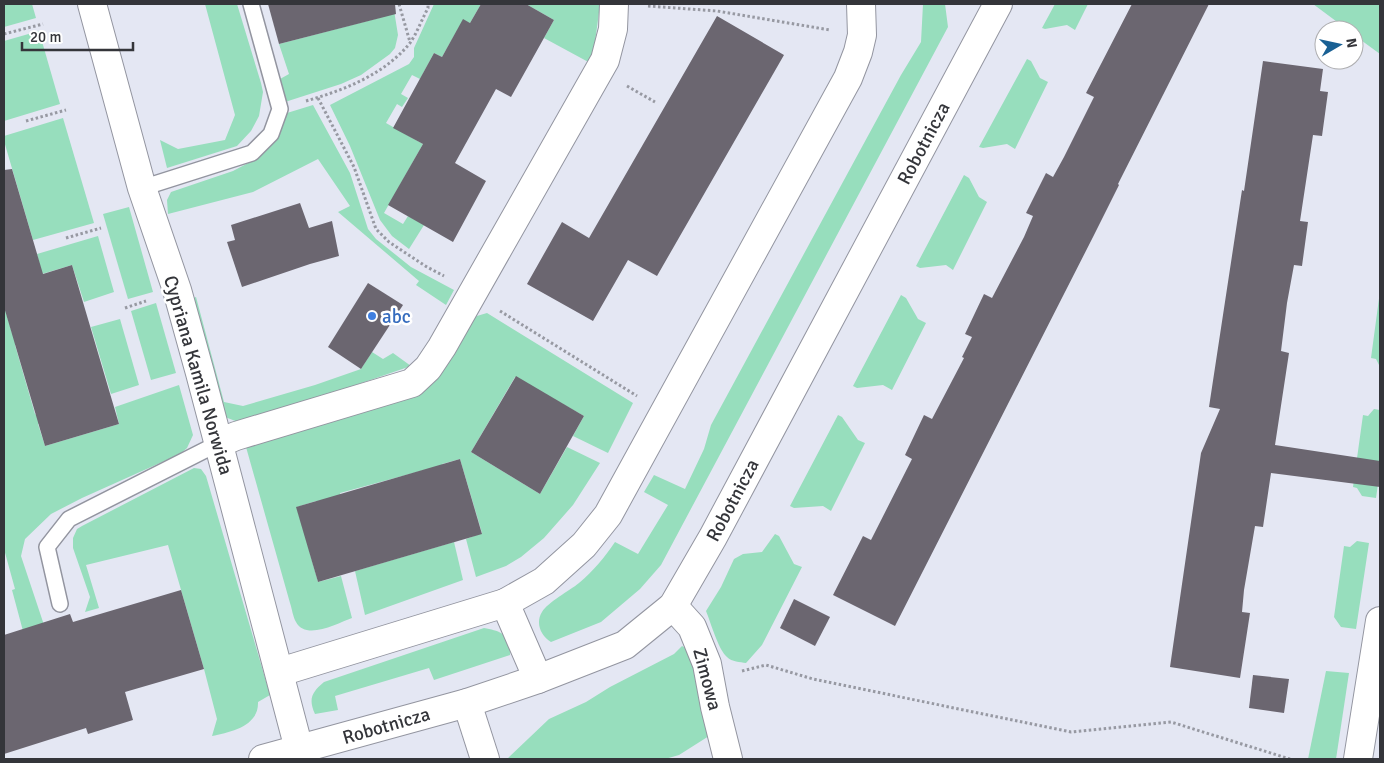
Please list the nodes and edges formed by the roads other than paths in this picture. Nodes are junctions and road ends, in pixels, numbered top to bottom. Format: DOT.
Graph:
graph roads {
  1 [pos="92,4"];
  2 [pos="251,4"];
  3 [pos="614,4"];
  4 [pos="861,4"];
  5 [pos="992,8"];
  6 [pos="142,188"];
  7 [pos="219,443"];
  8 [pos="505,603"];
  9 [pos="60,604"];
  10 [pos="673,606"];
  11 [pos="1380,621"];
  12 [pos="280,672"];
  13 [pos="538,679"];
  14 [pos="467,703"];
  15 [pos="299,749"];
  16 [pos="263,759"];
  17 [pos="485,759"];
  18 [pos="728,759"];
  19 [pos="1358,759"];
  1 -- 6 [label="street, Cypriana Kamila Norwida"];
  2 -- 6 [label="lane"];
  3 -- 7 [label="street"];
  4 -- 8 [label="street"];
  5 -- 10 [label="street, Robotnicza"];
  6 -- 7 [label="street, Cypriana Kamila Norwida"];
  7 -- 9 [label="lane"];
  7 -- 12 [label="street, Cypriana Kamila Norwida"];
  8 -- 12 [label="street"];
  8 -- 13 [label="street"];
  10 -- 13 [label="street, Robotnicza"];
  10 -- 18 [label="street, Zimowa"];
  11 -- 19 [label="street"];
  12 -- 15 [label="street, Cypriana Kamila Norwida"];
  13 -- 14 [label="street, Robotnicza"];
  14 -- 15 [label="street, Robotnicza"];
  14 -- 17 [label="street"];
  15 -- 16 [label="street, Robotnicza"];
}
